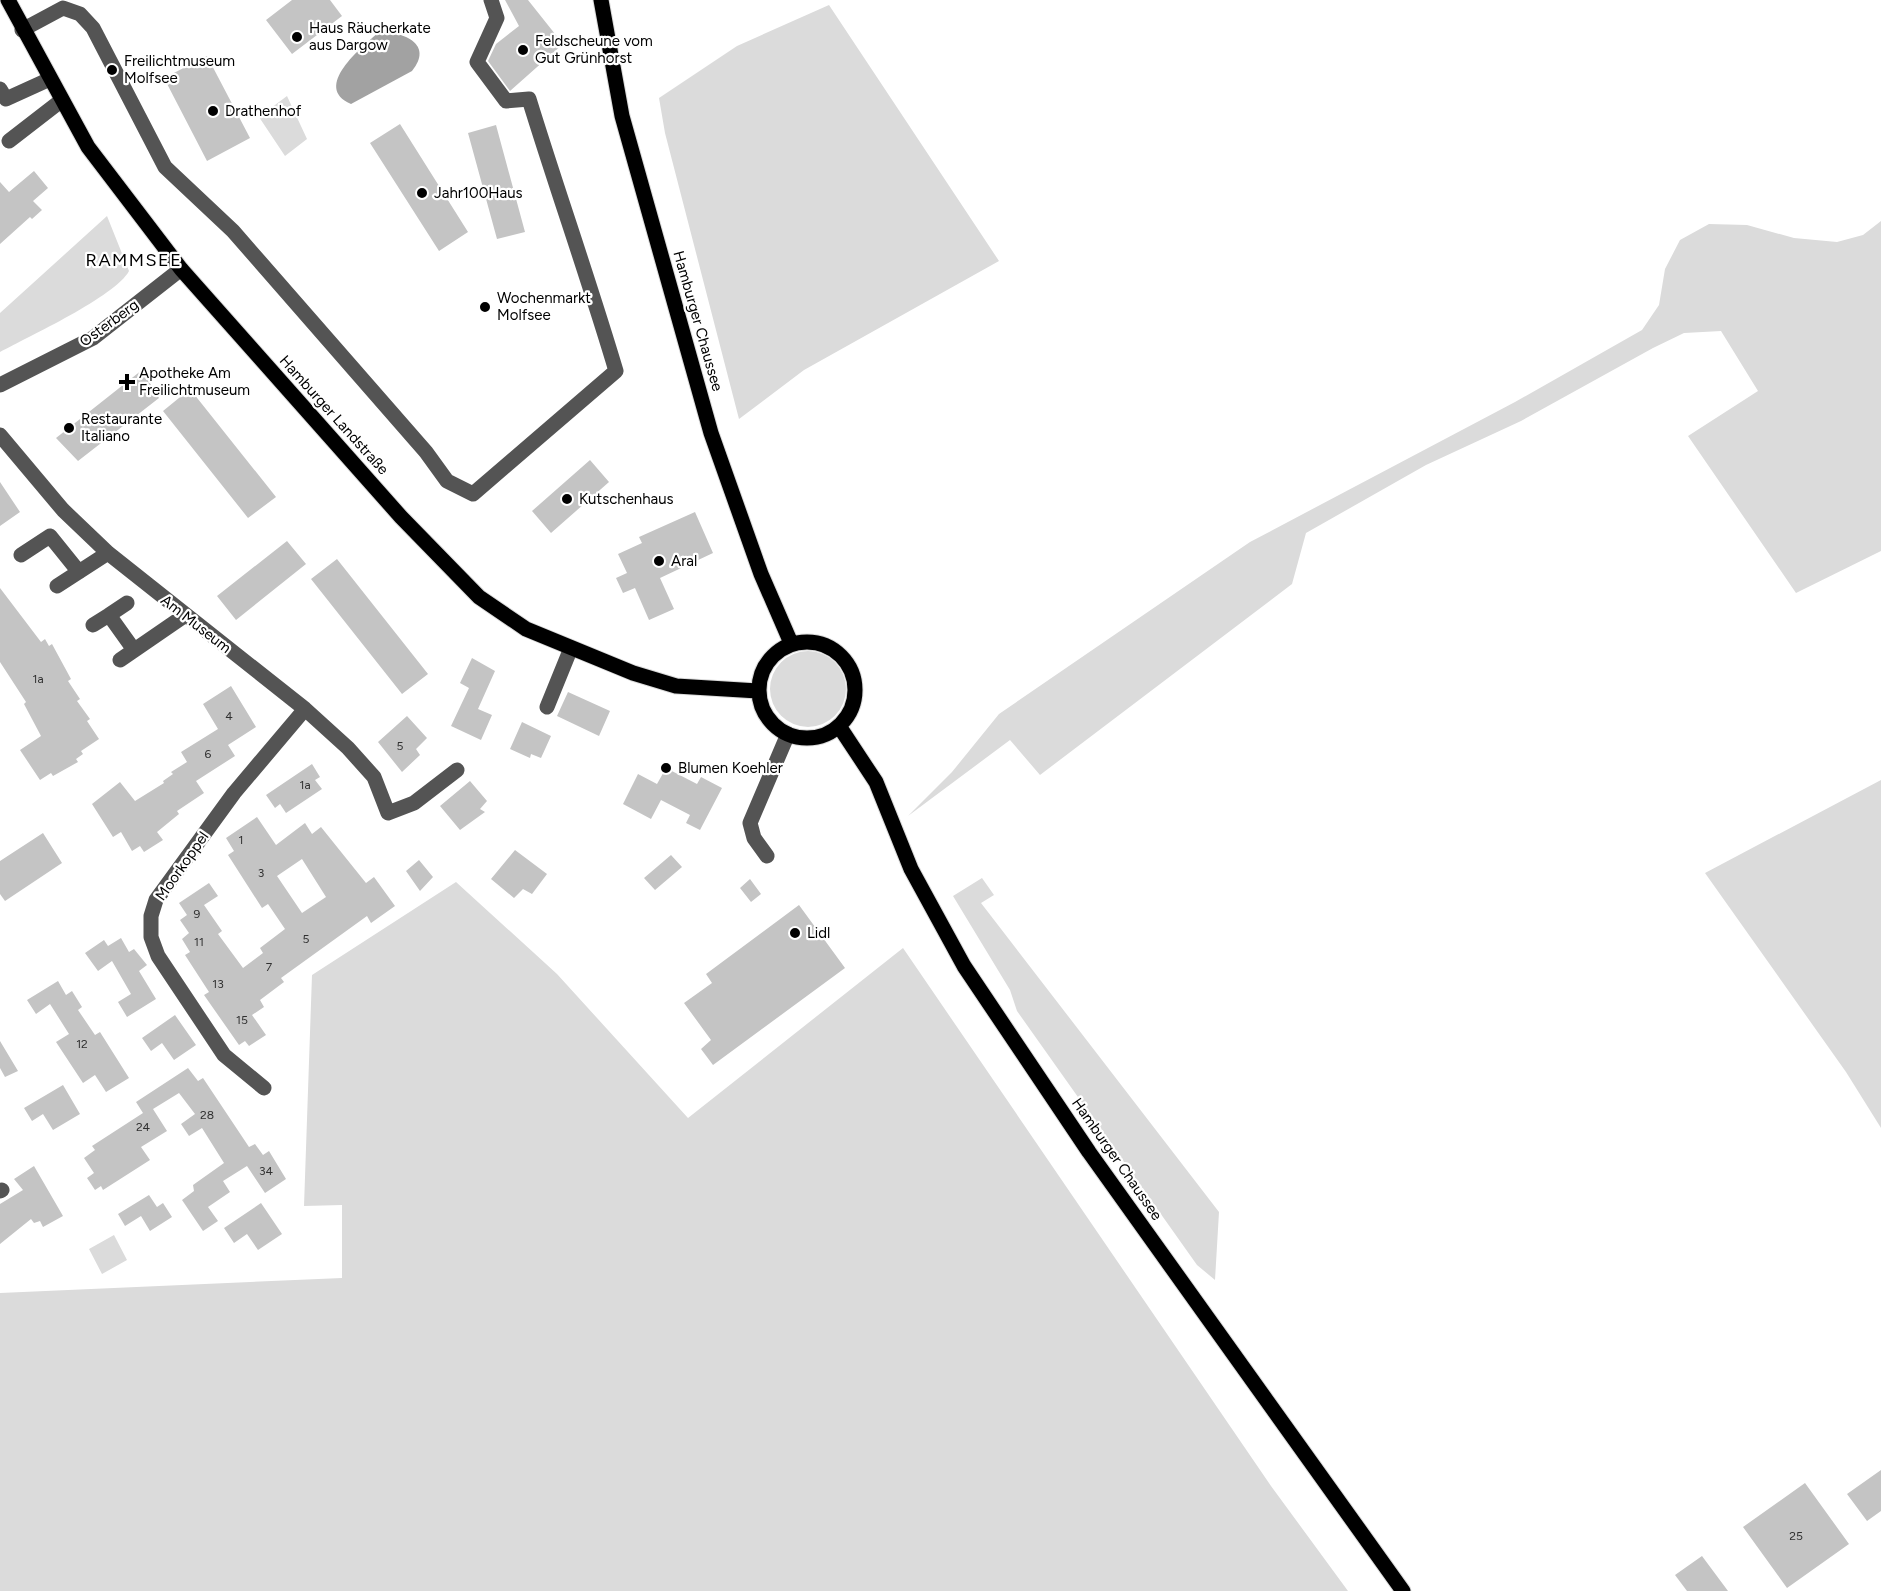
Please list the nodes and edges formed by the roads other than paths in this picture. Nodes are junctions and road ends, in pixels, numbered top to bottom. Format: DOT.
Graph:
graph roads {
  1 [pos="8,0"];
  2 [pos="491,0"];
  3 [pos="601,0"];
  4 [pos="67,4"];
  5 [pos="22,30"];
  6 [pos="50,79"];
  7 [pos="0,89"];
  8 [pos="62,100"];
  9 [pos="9,141"];
  10 [pos="181,269"];
  11 [pos="0,385"];
  12 [pos="0,435"];
  13 [pos="108,553"];
  14 [pos="21,555"];
  15 [pos="79,572"];
  16 [pos="57,586"];
  17 [pos="127,603"];
  18 [pos="109,615"];
  19 [pos="184,616"];
  20 [pos="93,625"];
  21 [pos="791,643"];
  22 [pos="571,648"];
  23 [pos="134,650"];
  24 [pos="120,660"];
  25 [pos="758,691"];
  26 [pos="547,707"];
  27 [pos="305,709"];
  28 [pos="838,726"];
  29 [pos="788,734"];
  30 [pos="457,770"];
  31 [pos="768,856"];
  32 [pos="264,1088"];
  33 [pos="1403,1591"];
  1 -- 5 [label="main road, Hamburger Landstraße"];
  2 -- 4 [label="street"];
  3 -- 21 [label="main road, Hamburger Chaussee"];
  4 -- 5 [label="street"];
  5 -- 6 [label="main road, Hamburger Landstraße"];
  6 -- 7 [label="street"];
  6 -- 8 [label="main road, Hamburger Landstraße"];
  8 -- 9 [label="street"];
  8 -- 10 [label="main road, Hamburger Landstraße"];
  10 -- 11 [label="street, Osterberg"];
  10 -- 22 [label="main road, Hamburger Landstraße"];
  12 -- 13 [label="street, Am Museum"];
  13 -- 15 [label="street"];
  13 -- 19 [label="street, Am Museum"];
  14 -- 15 [label="street"];
  15 -- 16 [label="street"];
  17 -- 18 [label="street"];
  18 -- 20 [label="street"];
  18 -- 23 [label="street"];
  19 -- 23 [label="street"];
  19 -- 27 [label="street, Am Museum"];
  21 -- 25 [label="main road"];
  21 -- 28 [label="main road"];
  22 -- 25 [label="main road, Hamburger Landstraße"];
  22 -- 26 [label="street"];
  23 -- 24 [label="street"];
  25 -- 29 [label="main road"];
  27 -- 30 [label="street, Am Museum"];
  27 -- 32 [label="street, Moorkoppel"];
  28 -- 29 [label="main road"];
  28 -- 33 [label="main road, Hamburger Chaussee"];
  29 -- 31 [label="street"];
}
